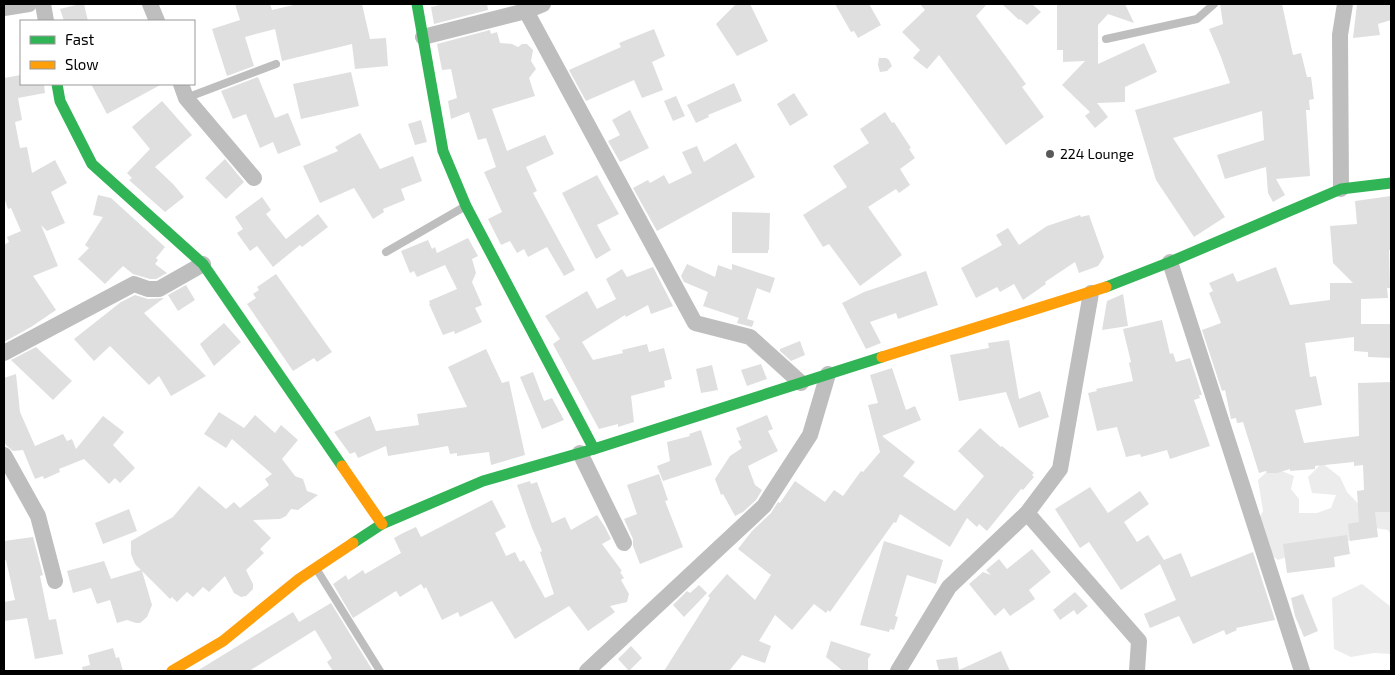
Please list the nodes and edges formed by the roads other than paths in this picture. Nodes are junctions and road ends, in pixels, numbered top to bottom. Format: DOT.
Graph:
graph roads {
  1 [pos="29,4"];
  2 [pos="43,4"];
  3 [pos="150,4"];
  4 [pos="417,4"];
  5 [pos="544,4"];
  6 [pos="1214,4"];
  7 [pos="1345,4"];
  8 [pos="4,8"];
  9 [pos="526,11"];
  10 [pos="46,20"];
  11 [pos="157,20"];
  12 [pos="423,37"];
  13 [pos="1106,39"];
  14 [pos="276,64"];
  15 [pos="57,85"];
  16 [pos="183,91"];
  17 [pos="254,178"];
  18 [pos="1391,182"];
  19 [pos="1341,189"];
  20 [pos="466,206"];
  21 [pos="386,252"];
  22 [pos="1170,262"];
  23 [pos="203,264"];
  24 [pos="1091,293"];
  25 [pos="4,353"];
  26 [pos="828,374"];
  27 [pos="801,383"];
  28 [pos="587,451"];
  29 [pos="4,455"];
  30 [pos="1027,513"];
  31 [pos="382,524"];
  32 [pos="624,543"];
  33 [pos="316,568"];
  34 [pos="55,581"];
  35 [pos="172,671"];
  36 [pos="380,671"];
  37 [pos="588,671"];
  38 [pos="898,671"];
  39 [pos="1137,671"];
  40 [pos="1302,671"];
  1 -- 8 [label="street"];
  2 -- 10 [label="street"];
  3 -- 11 [label="street"];
  4 -- 12 [label="street"];
  5 -- 9 [label="street"];
  6 -- 13 [label="lane"];
  7 -- 19 [label="street"];
  9 -- 12 [label="street"];
  9 -- 27 [label="street"];
  12 -- 20 [label="street"];
  14 -- 16 [label="lane"];
  15 -- 23 [label="street"];
  16 -- 17 [label="street"];
  18 -- 19 [label="street"];
  19 -- 22 [label="street"];
  20 -- 21 [label="lane"];
  20 -- 28 [label="street"];
  22 -- 24 [label="street"];
  22 -- 40 [label="street"];
  23 -- 25 [label="street"];
  23 -- 31 [label="street"];
  24 -- 26 [label="street"];
  24 -- 30 [label="street"];
  26 -- 27 [label="street"];
  26 -- 37 [label="street"];
  27 -- 28 [label="street"];
  28 -- 31 [label="street"];
  28 -- 32 [label="street"];
  29 -- 34 [label="street"];
  30 -- 38 [label="street"];
  30 -- 39 [label="street"];
  31 -- 33 [label="street"];
  33 -- 35 [label="street"];
  33 -- 36 [label="lane"];
}
